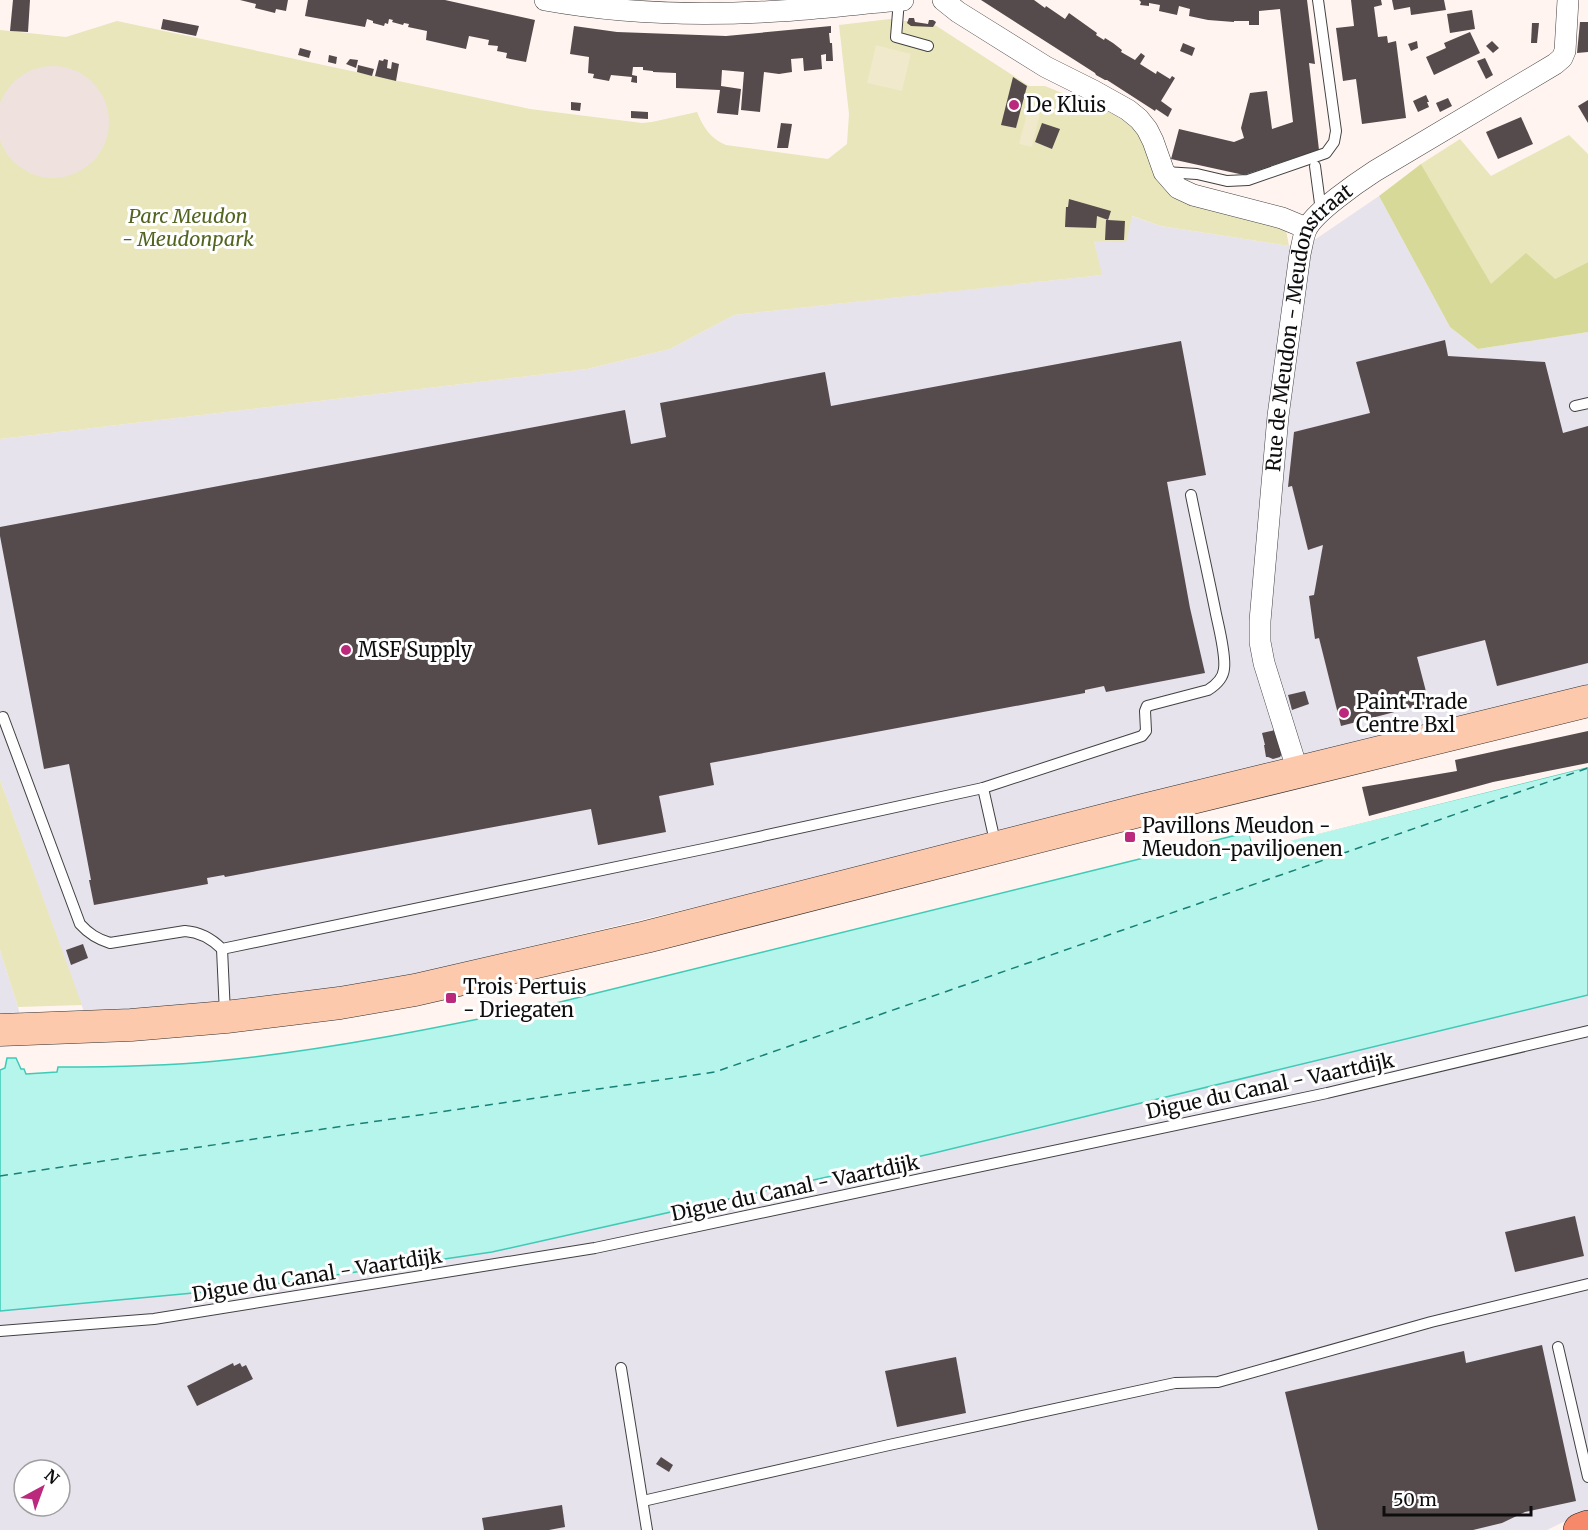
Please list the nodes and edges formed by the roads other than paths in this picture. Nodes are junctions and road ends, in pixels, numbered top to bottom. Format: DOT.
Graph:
graph roads {
  1 [pos="550,0"];
  2 [pos="901,0"];
  3 [pos="943,0"];
  4 [pos="1318,0"];
  5 [pos="1568,0"];
  6 [pos="928,46"];
  7 [pos="1315,166"];
  8 [pos="1164,172"];
  9 [pos="1321,213"];
  10 [pos="1306,228"];
  11 [pos="1588,403"];
  12 [pos="1575,406"];
  13 [pos="1191,495"];
  14 [pos="1588,701"];
  15 [pos="3,717"];
  16 [pos="1298,772"];
  17 [pos="983,788"];
  18 [pos="997,848"];
  19 [pos="222,949"];
  20 [pos="226,1017"];
  21 [pos="0,1030"];
  22 [pos="1588,1031"];
  23 [pos="1588,1284"];
  24 [pos="0,1331"];
  25 [pos="1558,1347"];
  26 [pos="621,1368"];
  27 [pos="1588,1477"];
  28 [pos="643,1501"];
  29 [pos="1588,1527"];
  30 [pos="647,1530"];
  31 [pos="1580,1530"];
  1 -- 2 [label="street"];
  2 -- 6 [label="lane"];
  3 -- 8 [label="street"];
  4 -- 8 [label="lane"];
  5 -- 9 [label="street, Rue de Meudon - Meudonstraat"];
  7 -- 9 [label="lane"];
  8 -- 10 [label="street"];
  9 -- 10 [label="street, Rue de Meudon - Meudonstraat"];
  10 -- 16 [label="street, Rue de Meudon - Meudonstraat"];
  11 -- 12 [label="lane"];
  13 -- 17 [label="lane"];
  14 -- 16 [label="main road"];
  15 -- 19 [label="lane"];
  16 -- 18 [label="main road"];
  17 -- 18 [label="lane"];
  17 -- 19 [label="lane"];
  18 -- 20 [label="main road"];
  19 -- 20 [label="lane"];
  20 -- 21 [label="main road"];
  22 -- 24 [label="lane, Digue du Canal - Vaartdijk"];
  23 -- 28 [label="lane"];
  25 -- 27 [label="lane"];
  26 -- 28 [label="lane"];
  28 -- 30 [label="lane"];
  29 -- 31 [label="main road"];
}
